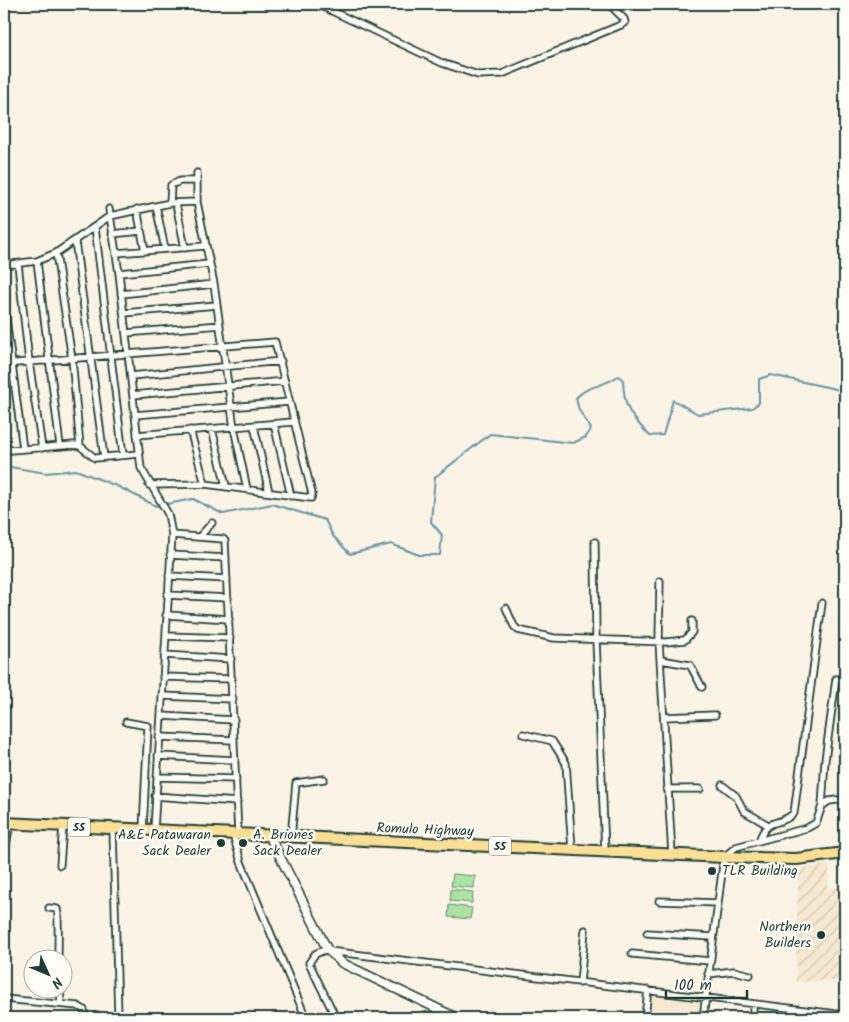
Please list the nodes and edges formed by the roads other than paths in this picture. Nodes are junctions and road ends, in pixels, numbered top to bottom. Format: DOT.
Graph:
graph roads {
  1 [pos="317,4"];
  2 [pos="609,4"];
  3 [pos="196,173"];
  4 [pos="197,181"];
  5 [pos="197,202"];
  6 [pos="173,204"];
  7 [pos="156,206"];
  8 [pos="109,209"];
  9 [pos="137,209"];
  10 [pos="110,216"];
  11 [pos="94,227"];
  12 [pos="141,231"];
  13 [pos="112,234"];
  14 [pos="75,241"];
  15 [pos="205,246"];
  16 [pos="185,248"];
  17 [pos="165,249"];
  18 [pos="145,251"];
  19 [pos="56,253"];
  20 [pos="116,254"];
  21 [pos="37,261"];
  22 [pos="18,264"];
  23 [pos="209,264"];
  24 [pos="4,265"];
  25 [pos="119,273"];
  26 [pos="214,284"];
  27 [pos="121,294"];
  28 [pos="4,303"];
  29 [pos="217,305"];
  30 [pos="124,313"];
  31 [pos="220,325"];
  32 [pos="126,333"];
  33 [pos="223,345"];
  34 [pos="128,353"];
  35 [pos="111,355"];
  36 [pos="92,356"];
  37 [pos="72,359"];
  38 [pos="50,360"];
  39 [pos="280,361"];
  40 [pos="29,362"];
  41 [pos="7,364"];
  42 [pos="226,367"];
  43 [pos="131,376"];
  44 [pos="285,381"];
  45 [pos="228,386"];
  46 [pos="132,395"];
  47 [pos="289,402"];
  48 [pos="231,407"];
  49 [pos="135,415"];
  50 [pos="293,422"];
  51 [pos="274,424"];
  52 [pos="254,426"];
  53 [pos="234,428"];
  54 [pos="212,429"];
  55 [pos="190,430"];
  56 [pos="137,435"];
  57 [pos="4,444"];
  58 [pos="60,446"];
  59 [pos="80,446"];
  60 [pos="42,448"];
  61 [pos="23,449"];
  62 [pos="139,454"];
  63 [pos="123,455"];
  64 [pos="104,457"];
  65 [pos="205,484"];
  66 [pos="150,485"];
  67 [pos="226,486"];
  68 [pos="247,489"];
  69 [pos="269,492"];
  70 [pos="291,496"];
  71 [pos="212,523"];
  72 [pos="172,535"];
  73 [pos="200,536"];
  74 [pos="596,542"];
  75 [pos="170,556"];
  76 [pos="226,558"];
  77 [pos="168,576"];
  78 [pos="227,579"];
  79 [pos="660,581"];
  80 [pos="168,595"];
  81 [pos="228,598"];
  82 [pos="822,603"];
  83 [pos="506,608"];
  84 [pos="166,615"];
  85 [pos="229,619"];
  86 [pos="692,621"];
  87 [pos="166,636"];
  88 [pos="230,638"];
  89 [pos="596,640"];
  90 [pos="659,642"];
  91 [pos="164,655"];
  92 [pos="231,660"];
  93 [pos="661,660"];
  94 [pos="163,677"];
  95 [pos="232,679"];
  96 [pos="845,679"];
  97 [pos="702,687"];
  98 [pos="162,696"];
  99 [pos="233,699"];
  100 [pos="715,715"];
  101 [pos="161,716"];
  102 [pos="664,717"];
  103 [pos="234,720"];
  104 [pos="126,722"];
  105 [pos="523,734"];
  106 [pos="159,737"];
  107 [pos="234,740"];
  108 [pos="158,756"];
  109 [pos="235,760"];
  110 [pos="157,777"];
  111 [pos="236,779"];
  112 [pos="324,779"];
  113 [pos="722,785"];
  114 [pos="667,789"];
  115 [pos="700,789"];
  116 [pos="156,796"];
  117 [pos="845,799"];
  118 [pos="237,802"];
  119 [pos="822,806"];
  120 [pos="7,823"];
  121 [pos="768,825"];
  122 [pos="63,826"];
  123 [pos="113,829"];
  124 [pos="143,830"];
  125 [pos="154,830"];
  126 [pos="236,835"];
  127 [pos="270,837"];
  128 [pos="291,838"];
  129 [pos="759,841"];
  130 [pos="572,849"];
  131 [pos="605,851"];
  132 [pos="845,853"];
  133 [pos="672,854"];
  134 [pos="4,857"];
  135 [pos="724,857"];
  136 [pos="60,865"];
  137 [pos="660,901"];
  138 [pos="718,903"];
  139 [pos="49,908"];
  140 [pos="584,930"];
  141 [pos="647,932"];
  142 [pos="713,937"];
  143 [pos="57,950"];
  144 [pos="328,950"];
  145 [pos="632,954"];
  146 [pos="710,962"];
  147 [pos="708,974"];
  148 [pos="750,975"];
  149 [pos="580,983"];
  150 [pos="648,990"];
  151 [pos="704,998"];
  152 [pos="4,999"];
  153 [pos="61,1000"];
  154 [pos="61,1003"];
  155 [pos="753,1004"];
  156 [pos="845,1015"];
  157 [pos="446,1016"];
  158 [pos="85,1018"];
  159 [pos="118,1018"];
  160 [pos="306,1018"];
  161 [pos="336,1018"];
  162 [pos="457,1018"];
  163 [pos="646,1018"];
  164 [pos="703,1018"];
  165 [pos="752,1018"];
  1 -- 2 [label="street"];
  3 -- 4 [label="street"];
  4 -- 5 [label="street"];
  4 -- 6 [label="street"];
  5 -- 6 [label="street"];
  5 -- 15 [label="street"];
  6 -- 7 [label="street"];
  6 -- 16 [label="street"];
  7 -- 9 [label="street"];
  7 -- 17 [label="street"];
  8 -- 10 [label="street"];
  9 -- 10 [label="street"];
  9 -- 12 [label="street"];
  10 -- 11 [label="street"];
  10 -- 13 [label="street"];
  11 -- 14 [label="street"];
  11 -- 35 [label="street"];
  12 -- 13 [label="street"];
  12 -- 18 [label="street"];
  13 -- 20 [label="street"];
  14 -- 19 [label="street"];
  14 -- 36 [label="street"];
  15 -- 16 [label="street"];
  15 -- 23 [label="street"];
  16 -- 17 [label="street"];
  17 -- 18 [label="street"];
  18 -- 20 [label="street"];
  19 -- 21 [label="street"];
  19 -- 37 [label="street"];
  20 -- 25 [label="street"];
  21 -- 22 [label="street"];
  21 -- 38 [label="street"];
  22 -- 24 [label="street"];
  22 -- 40 [label="street"];
  23 -- 25 [label="street"];
  23 -- 26 [label="street"];
  25 -- 27 [label="street"];
  26 -- 27 [label="street"];
  26 -- 29 [label="street"];
  27 -- 30 [label="street"];
  28 -- 41 [label="street"];
  29 -- 30 [label="street"];
  29 -- 31 [label="street"];
  30 -- 32 [label="street"];
  31 -- 32 [label="street"];
  31 -- 33 [label="street"];
  32 -- 34 [label="street"];
  33 -- 34 [label="street"];
  33 -- 39 [label="street"];
  33 -- 42 [label="street"];
  34 -- 35 [label="street"];
  34 -- 43 [label="street"];
  35 -- 36 [label="street"];
  35 -- 63 [label="street"];
  36 -- 37 [label="street"];
  36 -- 64 [label="street"];
  37 -- 38 [label="street"];
  37 -- 59 [label="street"];
  38 -- 40 [label="street"];
  38 -- 58 [label="street"];
  39 -- 42 [label="street"];
  39 -- 44 [label="street"];
  40 -- 41 [label="street"];
  40 -- 60 [label="street"];
  41 -- 61 [label="street"];
  42 -- 43 [label="street"];
  42 -- 45 [label="street"];
  43 -- 46 [label="street"];
  44 -- 45 [label="street"];
  44 -- 47 [label="street"];
  45 -- 46 [label="street"];
  45 -- 48 [label="street"];
  46 -- 49 [label="street"];
  47 -- 48 [label="street"];
  47 -- 50 [label="street"];
  48 -- 49 [label="street"];
  48 -- 53 [label="street"];
  49 -- 56 [label="street"];
  50 -- 51 [label="street"];
  50 -- 70 [label="street"];
  51 -- 52 [label="street"];
  51 -- 70 [label="street"];
  52 -- 53 [label="street"];
  52 -- 69 [label="street"];
  53 -- 54 [label="street"];
  53 -- 68 [label="street"];
  54 -- 55 [label="street"];
  54 -- 67 [label="street"];
  55 -- 56 [label="street"];
  55 -- 65 [label="street"];
  56 -- 62 [label="street"];
  57 -- 61 [label="street"];
  58 -- 59 [label="street"];
  58 -- 60 [label="street"];
  59 -- 64 [label="street"];
  60 -- 61 [label="street"];
  62 -- 63 [label="street"];
  62 -- 66 [label="street"];
  63 -- 64 [label="street"];
  65 -- 66 [label="street"];
  65 -- 67 [label="street"];
  66 -- 72 [label="street"];
  67 -- 68 [label="street"];
  68 -- 69 [label="street"];
  69 -- 70 [label="street"];
  71 -- 73 [label="street"];
  72 -- 73 [label="street"];
  72 -- 75 [label="street"];
  73 -- 76 [label="street"];
  74 -- 89 [label="street"];
  75 -- 76 [label="street"];
  75 -- 77 [label="street"];
  76 -- 78 [label="street"];
  77 -- 78 [label="street"];
  77 -- 80 [label="street"];
  78 -- 81 [label="street"];
  79 -- 90 [label="street"];
  80 -- 81 [label="street"];
  80 -- 84 [label="street"];
  81 -- 85 [label="street"];
  82 -- 121 [label="street"];
  83 -- 89 [label="street"];
  84 -- 85 [label="street"];
  84 -- 87 [label="street"];
  85 -- 88 [label="street"];
  86 -- 90 [label="street"];
  87 -- 88 [label="street"];
  87 -- 91 [label="street"];
  88 -- 92 [label="street"];
  89 -- 90 [label="street"];
  89 -- 131 [label="street"];
  90 -- 93 [label="street"];
  91 -- 92 [label="street"];
  91 -- 94 [label="street"];
  92 -- 95 [label="street"];
  93 -- 97 [label="street"];
  93 -- 102 [label="street"];
  94 -- 95 [label="street"];
  94 -- 98 [label="street"];
  95 -- 99 [label="street"];
  96 -- 119 [label="street"];
  98 -- 99 [label="street"];
  98 -- 101 [label="street"];
  99 -- 103 [label="street"];
  100 -- 102 [label="street"];
  101 -- 103 [label="street"];
  101 -- 106 [label="street"];
  102 -- 114 [label="street"];
  103 -- 107 [label="street"];
  104 -- 124 [label="street"];
  105 -- 130 [label="street"];
  106 -- 107 [label="street"];
  106 -- 108 [label="street"];
  107 -- 109 [label="street"];
  108 -- 109 [label="street"];
  108 -- 110 [label="street"];
  109 -- 111 [label="street"];
  110 -- 111 [label="street"];
  110 -- 116 [label="street"];
  111 -- 118 [label="street"];
  112 -- 128 [label="street"];
  113 -- 121 [label="street"];
  114 -- 115 [label="street"];
  114 -- 133 [label="street"];
  116 -- 118 [label="street"];
  116 -- 125 [label="street"];
  117 -- 119 [label="street"];
  118 -- 126 [label="street"];
  119 -- 129 [label="street"];
  120 -- 122 [label="highway, Romulo Highway / 55"];
  120 -- 134 [label="street"];
  121 -- 129 [label="street"];
  122 -- 123 [label="highway, Romulo Highway / 55"];
  122 -- 136 [label="street"];
  123 -- 124 [label="highway, Romulo Highway / 55"];
  123 -- 159 [label="street"];
  124 -- 125 [label="highway, Romulo Highway / 55"];
  125 -- 126 [label="highway, Romulo Highway / 55"];
  126 -- 127 [label="highway, Romulo Highway / 55"];
  126 -- 160 [label="street"];
  127 -- 128 [label="highway, Romulo Highway / 55"];
  127 -- 144 [label="street"];
  128 -- 130 [label="highway, Romulo Highway / 55"];
  129 -- 135 [label="street"];
  130 -- 131 [label="highway, Romulo Highway / 55"];
  131 -- 133 [label="highway, Romulo Highway / 55"];
  132 -- 135 [label="highway, Romulo Highway / 55"];
  133 -- 135 [label="highway, Romulo Highway / 55"];
  135 -- 138 [label="street"];
  137 -- 138 [label="street"];
  138 -- 142 [label="street"];
  139 -- 143 [label="street"];
  140 -- 149 [label="street"];
  141 -- 142 [label="street"];
  142 -- 146 [label="street"];
  144 -- 149 [label="street"];
  144 -- 157 [label="street"];
  144 -- 161 [label="street"];
  145 -- 146 [label="street"];
  146 -- 147 [label="street"];
  147 -- 148 [label="street"];
  147 -- 151 [label="street"];
  149 -- 150 [label="street"];
  150 -- 151 [label="street"];
  150 -- 163 [label="street"];
  151 -- 155 [label="street"];
  151 -- 164 [label="street"];
  152 -- 154 [label="street"];
  153 -- 154 [label="street"];
  154 -- 158 [label="street"];
  155 -- 156 [label="street"];
  155 -- 165 [label="street"];
  157 -- 162 [label="street"];
}
